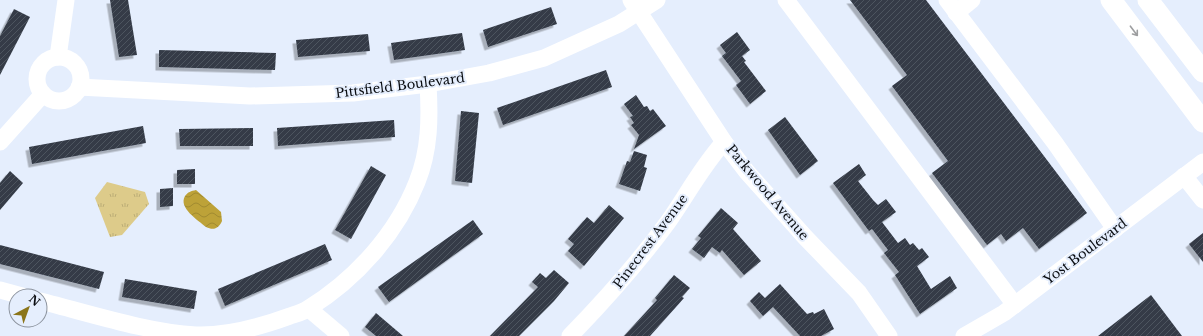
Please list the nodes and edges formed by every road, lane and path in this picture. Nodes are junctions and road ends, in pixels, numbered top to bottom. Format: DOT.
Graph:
graph roads {
  1 [pos="66,0"];
  2 [pos="657,0"];
  3 [pos="786,0"];
  4 [pos="972,0"];
  5 [pos="1111,0"];
  6 [pos="1128,0"];
  7 [pos="1148,0"];
  8 [pos="635,6"];
  9 [pos="951,6"];
  10 [pos="58,57"];
  11 [pos="1203,72"];
  12 [pos="428,84"];
  13 [pos="79,87"];
  14 [pos="43,94"];
  15 [pos="1203,100"];
  16 [pos="1203,122"];
  17 [pos="0,142"];
  18 [pos="724,142"];
  19 [pos="1203,162"];
  20 [pos="1184,176"];
  21 [pos="1203,200"];
  22 [pos="1115,229"];
  23 [pos="48,303"];
  24 [pos="1015,305"];
  25 [pos="309,309"];
  26 [pos="235,334"];
  27 [pos="341,336"];
  28 [pos="570,336"];
  29 [pos="889,336"];
  30 [pos="964,336"];
  1 -- 10 [label="street"];
  2 -- 8 [label="street, Pittsfield Boulevard"];
  3 -- 24 [label="street"];
  4 -- 9 [label="street"];
  5 -- 16 [label="main road, one-way"];
  6 -- 15 [label="main road"];
  7 -- 11 [label="main road"];
  8 -- 12 [label="street, Pittsfield Boulevard"];
  8 -- 18 [label="street, Parkwood Avenue"];
  9 -- 22 [label="street"];
  10 -- 13 [label="street"];
  10 -- 14 [label="street"];
  12 -- 13 [label="street, Pittsfield Boulevard"];
  12 -- 25 [label="street"];
  13 -- 14 [label="street"];
  14 -- 17 [label="street"];
  18 -- 28 [label="street, Pinecrest Avenue"];
  18 -- 29 [label="street, Parkwood Avenue"];
  19 -- 20 [label="street, Yost Boulevard"];
  20 -- 21 [label="street"];
  20 -- 22 [label="street, Yost Boulevard"];
  22 -- 24 [label="street, Yost Boulevard"];
  23 -- 26 [label="street"];
  24 -- 30 [label="street, Yost Boulevard"];
  25 -- 26 [label="street"];
  25 -- 27 [label="street"];
}
